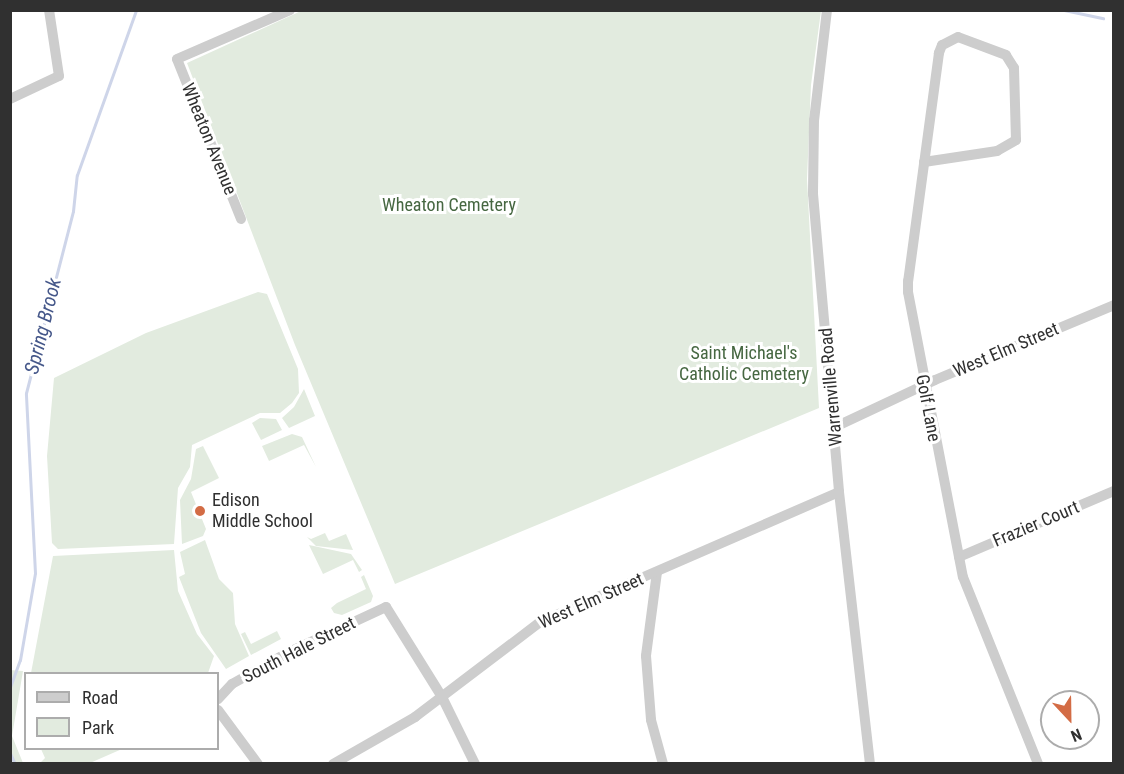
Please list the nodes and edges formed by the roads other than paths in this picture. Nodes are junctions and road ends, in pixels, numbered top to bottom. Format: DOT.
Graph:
graph roads {
  1 [pos="49,10"];
  2 [pos="290,10"];
  3 [pos="827,10"];
  4 [pos="10,99"];
  5 [pos="924,162"];
  6 [pos="241,219"];
  7 [pos="1113,305"];
  8 [pos="924,386"];
  9 [pos="835,427"];
  10 [pos="1113,490"];
  11 [pos="839,492"];
  12 [pos="959,557"];
  13 [pos="657,572"];
  14 [pos="442,697"];
  15 [pos="219,698"];
  16 [pos="219,711"];
  17 [pos="258,764"];
  18 [pos="333,764"];
  19 [pos="476,764"];
  20 [pos="663,764"];
  21 [pos="870,764"];
  22 [pos="1038,764"];
  1 -- 4 [label="street"];
  2 -- 6 [label="street, Wheaton Avenue"];
  3 -- 9 [label="street, Warrenville Road"];
  5 -- 5 [label="street, Golf Lane"];
  5 -- 8 [label="street, Golf Lane"];
  7 -- 8 [label="street, West Elm Street"];
  8 -- 9 [label="street, West Elm Street"];
  8 -- 12 [label="street, Golf Lane"];
  9 -- 11 [label="street, Warrenville Road"];
  10 -- 12 [label="street, Frazier Court"];
  11 -- 13 [label="street, West Elm Street"];
  11 -- 21 [label="street, Warrenville Road"];
  12 -- 22 [label="street, Golf Lane"];
  13 -- 14 [label="street, West Elm Street"];
  13 -- 20 [label="street"];
  14 -- 15 [label="street, South Hale Street"];
  14 -- 18 [label="street, West Elm Street"];
  14 -- 19 [label="street"];
  16 -- 17 [label="street"];
}
